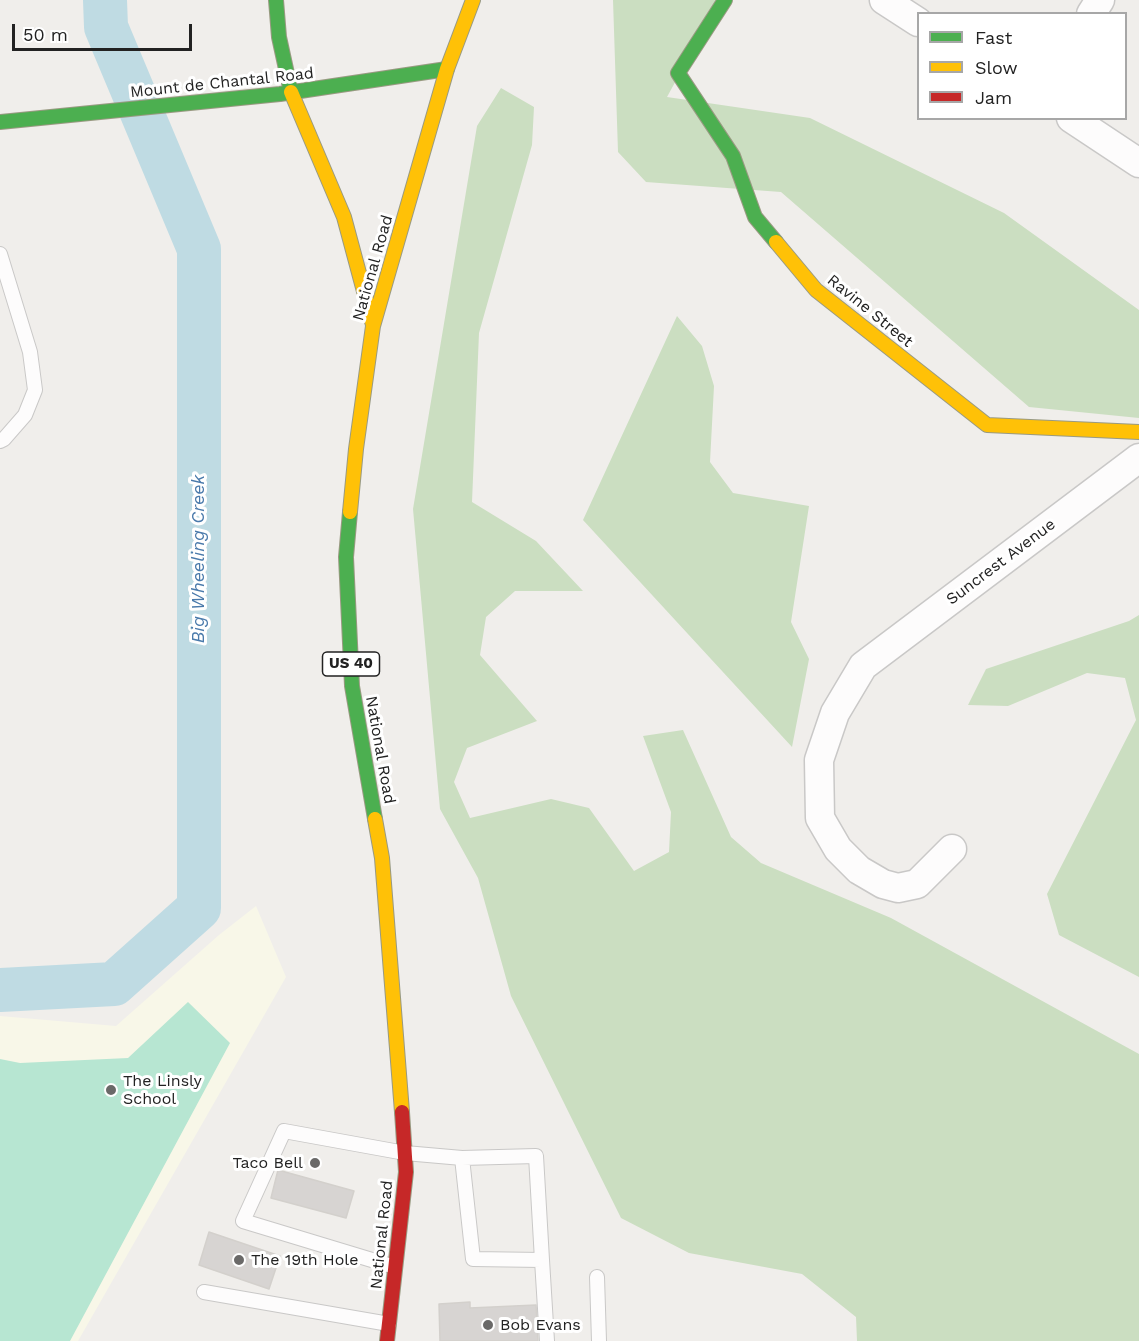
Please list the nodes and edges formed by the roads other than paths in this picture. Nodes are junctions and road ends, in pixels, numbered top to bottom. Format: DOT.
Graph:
graph roads {
  1 [pos="276,0"];
  2 [pos="473,0"];
  3 [pos="724,0"];
  4 [pos="884,0"];
  5 [pos="917,21"];
  6 [pos="447,69"];
  7 [pos="291,92"];
  8 [pos="1074,120"];
  9 [pos="0,122"];
  10 [pos="1139,163"];
  11 [pos="0,254"];
  12 [pos="373,326"];
  13 [pos="1139,432"];
  14 [pos="0,441"];
  15 [pos="1139,458"];
  16 [pos="952,849"];
  17 [pos="405,1153"];
  18 [pos="462,1158"];
  19 [pos="542,1260"];
  20 [pos="395,1267"];
  21 [pos="597,1277"];
  22 [pos="204,1292"];
  23 [pos="389,1324"];
  24 [pos="387,1341"];
  25 [pos="547,1341"];
  26 [pos="598,1341"];
  1 -- 7 [label="main road"];
  2 -- 6 [label="main road, National Road / US 40"];
  3 -- 13 [label="main road, Ravine Street"];
  4 -- 5 [label="street"];
  6 -- 7 [label="main road, Mount de Chantal Road"];
  6 -- 12 [label="main road, National Road / US 40"];
  7 -- 9 [label="main road, Mount de Chantal Road"];
  7 -- 12 [label="main road"];
  8 -- 10 [label="street"];
  11 -- 14 [label="lane"];
  12 -- 17 [label="main road, National Road / US 40"];
  15 -- 16 [label="street, Suncrest Avenue"];
  17 -- 18 [label="lane"];
  17 -- 20 [label="main road, National Road / US 40"];
  17 -- 20 [label="lane"];
  18 -- 19 [label="lane"];
  18 -- 19 [label="lane"];
  19 -- 25 [label="lane"];
  20 -- 23 [label="main road, National Road / US 40"];
  21 -- 26 [label="lane"];
  22 -- 23 [label="lane"];
  23 -- 24 [label="main road, National Road / US 40"];
}
